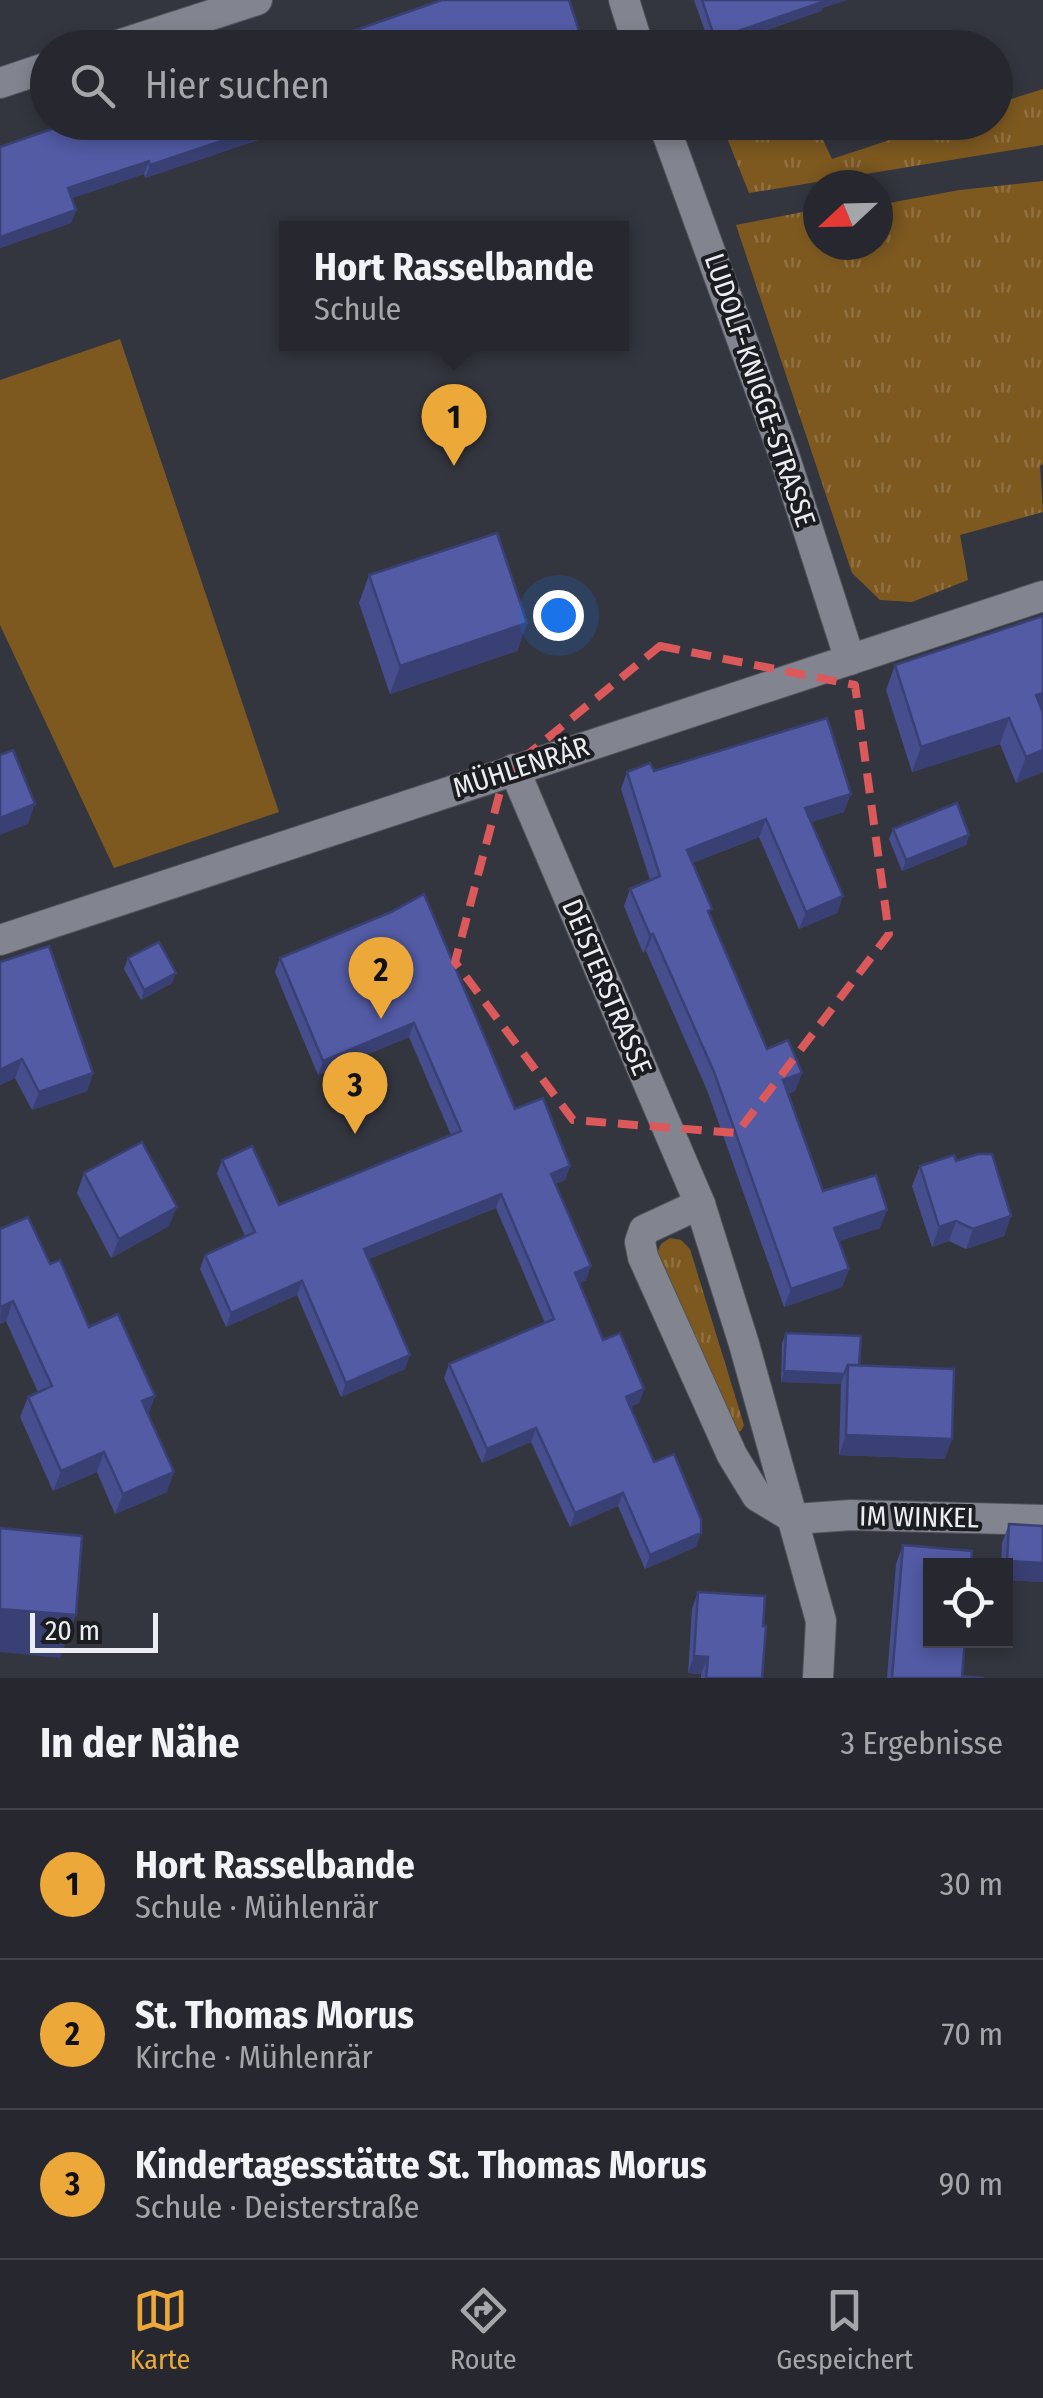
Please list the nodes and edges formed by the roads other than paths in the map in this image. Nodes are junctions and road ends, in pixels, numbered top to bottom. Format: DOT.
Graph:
graph roads {
  1 [pos="258,0"];
  2 [pos="624,0"];
  3 [pos="165,30"];
  4 [pos="633,30"];
  5 [pos="30,74"];
  6 [pos="0,83"];
  7 [pos="670,140"];
  8 [pos="1043,596"];
  9 [pos="850,660"];
  10 [pos="514,769"];
  11 [pos="0,940"];
  12 [pos="700,1204"];
  13 [pos="795,1518"];
  14 [pos="1043,1520"];
  15 [pos="818,1678"];
  1 -- 3 [label="street"];
  2 -- 4 [label="street"];
  5 -- 6 [label="street"];
  7 -- 9 [label="street, LUDOLF-KNIGGE-STRASSE"];
  8 -- 9 [label="street, MÜHLENRÄR"];
  9 -- 10 [label="street, MÜHLENRÄR"];
  10 -- 11 [label="street, MÜHLENRÄR"];
  10 -- 12 [label="street, DEISTERSTRASSE"];
  12 -- 13 [label="street, DEISTERSTRASSE"];
  12 -- 13 [label="street"];
  13 -- 14 [label="street, IM WINKEL"];
  13 -- 15 [label="street, DEISTERSTRASSE"];
}
